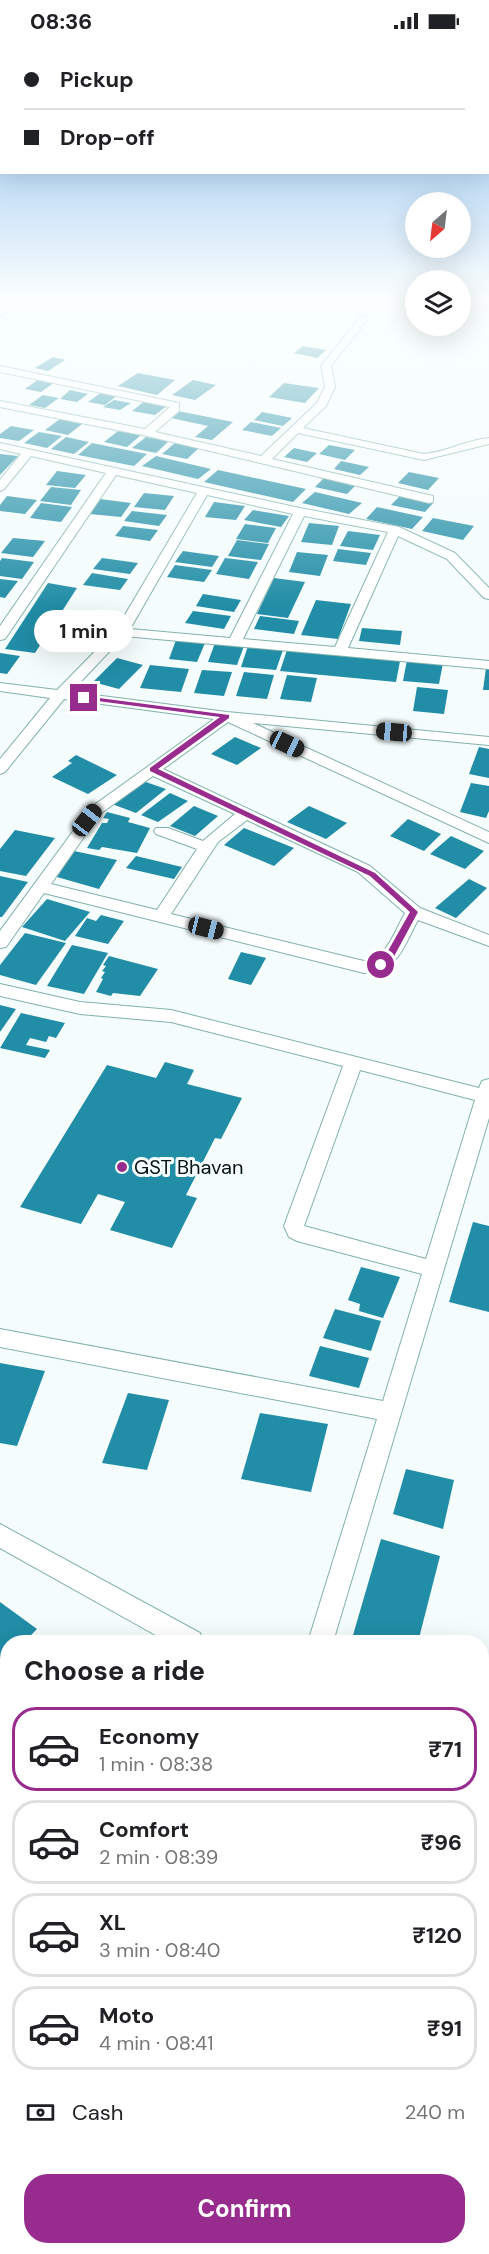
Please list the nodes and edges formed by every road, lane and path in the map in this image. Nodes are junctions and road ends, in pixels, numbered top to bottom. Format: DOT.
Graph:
graph roads {
  1 [pos="162,402"];
  2 [pos="321,402"];
  3 [pos="0,404"];
  4 [pos="297,430"];
  5 [pos="147,433"];
  6 [pos="489,441"];
  7 [pos="0,446"];
  8 [pos="29,452"];
  9 [pos="264,460"];
  10 [pos="113,471"];
  11 [pos="1,483"];
  12 [pos="204,490"];
  13 [pos="429,499"];
  14 [pos="300,512"];
  15 [pos="395,530"];
  16 [pos="489,595"];
  17 [pos="121,632"];
  18 [pos="0,636"];
  19 [pos="235,642"];
  20 [pos="340,652"];
  21 [pos="489,665"];
  22 [pos="0,687"];
  23 [pos="60,695"];
  24 [pos="227,716"];
  25 [pos="489,741"];
  26 [pos="0,769"];
  27 [pos="153,770"];
  28 [pos="246,813"];
  29 [pos="162,831"];
  30 [pos="489,838"];
  31 [pos="206,847"];
  32 [pos="41,887"];
  33 [pos="414,912"];
  34 [pos="161,917"];
  35 [pos="489,941"];
  36 [pos="0,943"];
  37 [pos="0,990"];
  38 [pos="354,1062"];
  39 [pos="488,1091"];
  40 [pos="433,1269"];
  41 [pos="0,1338"];
  42 [pos="391,1412"];
  43 [pos="0,1534"];
  44 [pos="179,1635"];
  45 [pos="323,1635"];
  1 -- 5 [label="street"];
  2 -- 4 [label="street"];
  3 -- 5 [label="street"];
  4 -- 6 [label="street"];
  4 -- 9 [label="street"];
  5 -- 9 [label="street"];
  7 -- 8 [label="street"];
  8 -- 10 [label="street"];
  8 -- 11 [label="street"];
  9 -- 13 [label="street"];
  10 -- 12 [label="street"];
  10 -- 18 [label="street"];
  12 -- 14 [label="street"];
  12 -- 17 [label="street"];
  14 -- 15 [label="street"];
  14 -- 19 [label="street"];
  15 -- 16 [label="street"];
  15 -- 20 [label="street"];
  17 -- 19 [label="street"];
  17 -- 23 [label="street"];
  19 -- 20 [label="street"];
  20 -- 21 [label="street"];
  22 -- 23 [label="street"];
  23 -- 24 [label="street"];
  23 -- 26 [label="street"];
  24 -- 25 [label="street"];
  24 -- 27 [label="street"];
  24 -- 30 [label="street"];
  27 -- 28 [label="street"];
  27 -- 32 [label="street"];
  28 -- 31 [label="street"];
  28 -- 33 [label="street"];
  29 -- 31 [label="street"];
  31 -- 34 [label="street"];
  32 -- 34 [label="street"];
  32 -- 36 [label="street"];
  33 -- 34 [label="street"];
  33 -- 35 [label="street"];
  37 -- 38 [label="street"];
  38 -- 39 [label="street"];
  38 -- 40 [label="street"];
  39 -- 40 [label="street"];
  40 -- 42 [label="street"];
  41 -- 42 [label="street"];
  42 -- 45 [label="street"];
  43 -- 44 [label="street"];
}
